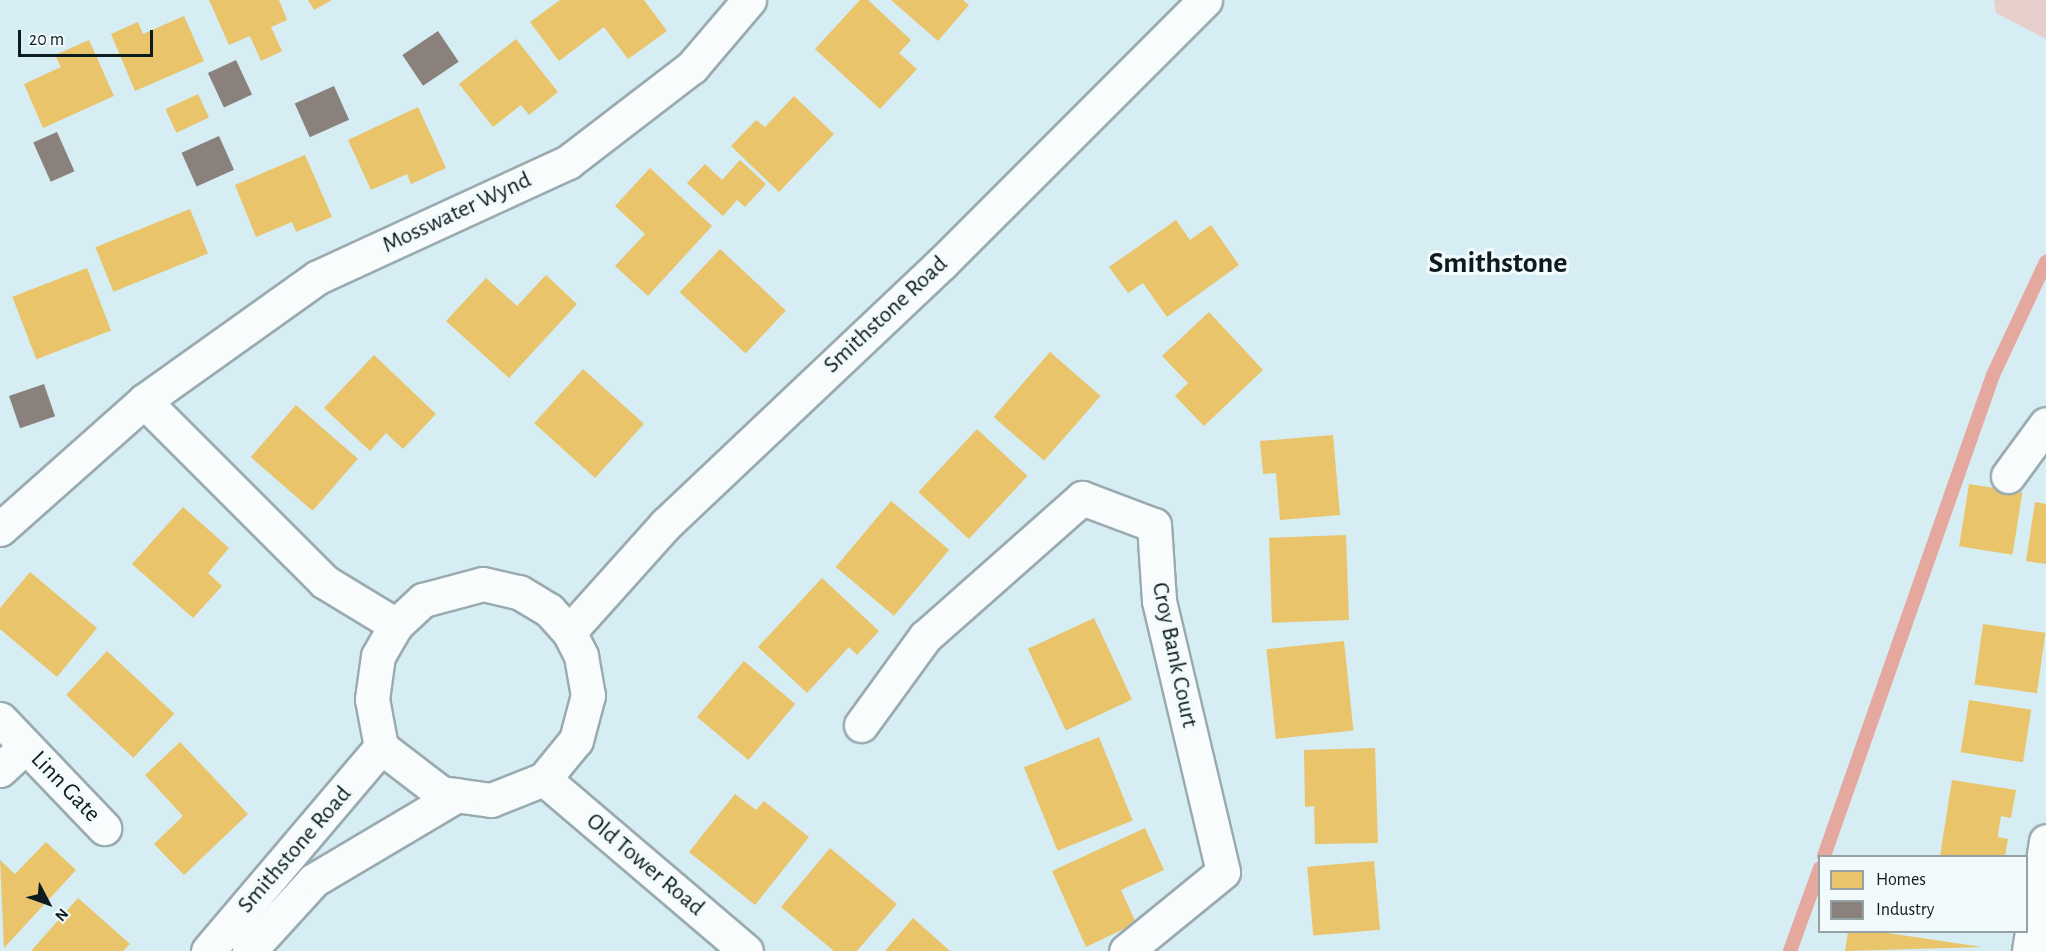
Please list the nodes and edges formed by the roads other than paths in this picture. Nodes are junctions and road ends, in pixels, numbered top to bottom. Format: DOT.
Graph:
graph roads {
  1 [pos="749,0"];
  2 [pos="1204,0"];
  3 [pos="144,401"];
  4 [pos="2046,424"];
  5 [pos="2008,476"];
  6 [pos="0,529"];
  7 [pos="396,625"];
  8 [pos="569,632"];
  9 [pos="0,719"];
  10 [pos="861,725"];
  11 [pos="26,747"];
  12 [pos="381,747"];
  13 [pos="0,770"];
  14 [pos="544,779"];
  15 [pos="458,795"];
  16 [pos="104,828"];
  17 [pos="2046,841"];
  18 [pos="208,951"];
  19 [pos="249,951"];
  20 [pos="746,951"];
  21 [pos="1126,951"];
  22 [pos="2029,951"];
  1 -- 3 [label="street, Mosswater Wynd"];
  2 -- 8 [label="street, Smithstone Road"];
  3 -- 6 [label="street, Mosswater Wynd"];
  3 -- 7 [label="street"];
  4 -- 5 [label="street"];
  7 -- 8 [label="street"];
  7 -- 12 [label="street"];
  8 -- 14 [label="street"];
  9 -- 11 [label="street, Linn Gate"];
  10 -- 21 [label="street, Croy Bank Court"];
  11 -- 13 [label="street, Linn Gate"];
  11 -- 16 [label="street, Linn Gate"];
  12 -- 15 [label="street"];
  12 -- 18 [label="street, Smithstone Road"];
  14 -- 15 [label="street"];
  14 -- 20 [label="street, Old Tower Road"];
  15 -- 19 [label="street, Smithstone Road"];
  17 -- 22 [label="street"];
}
